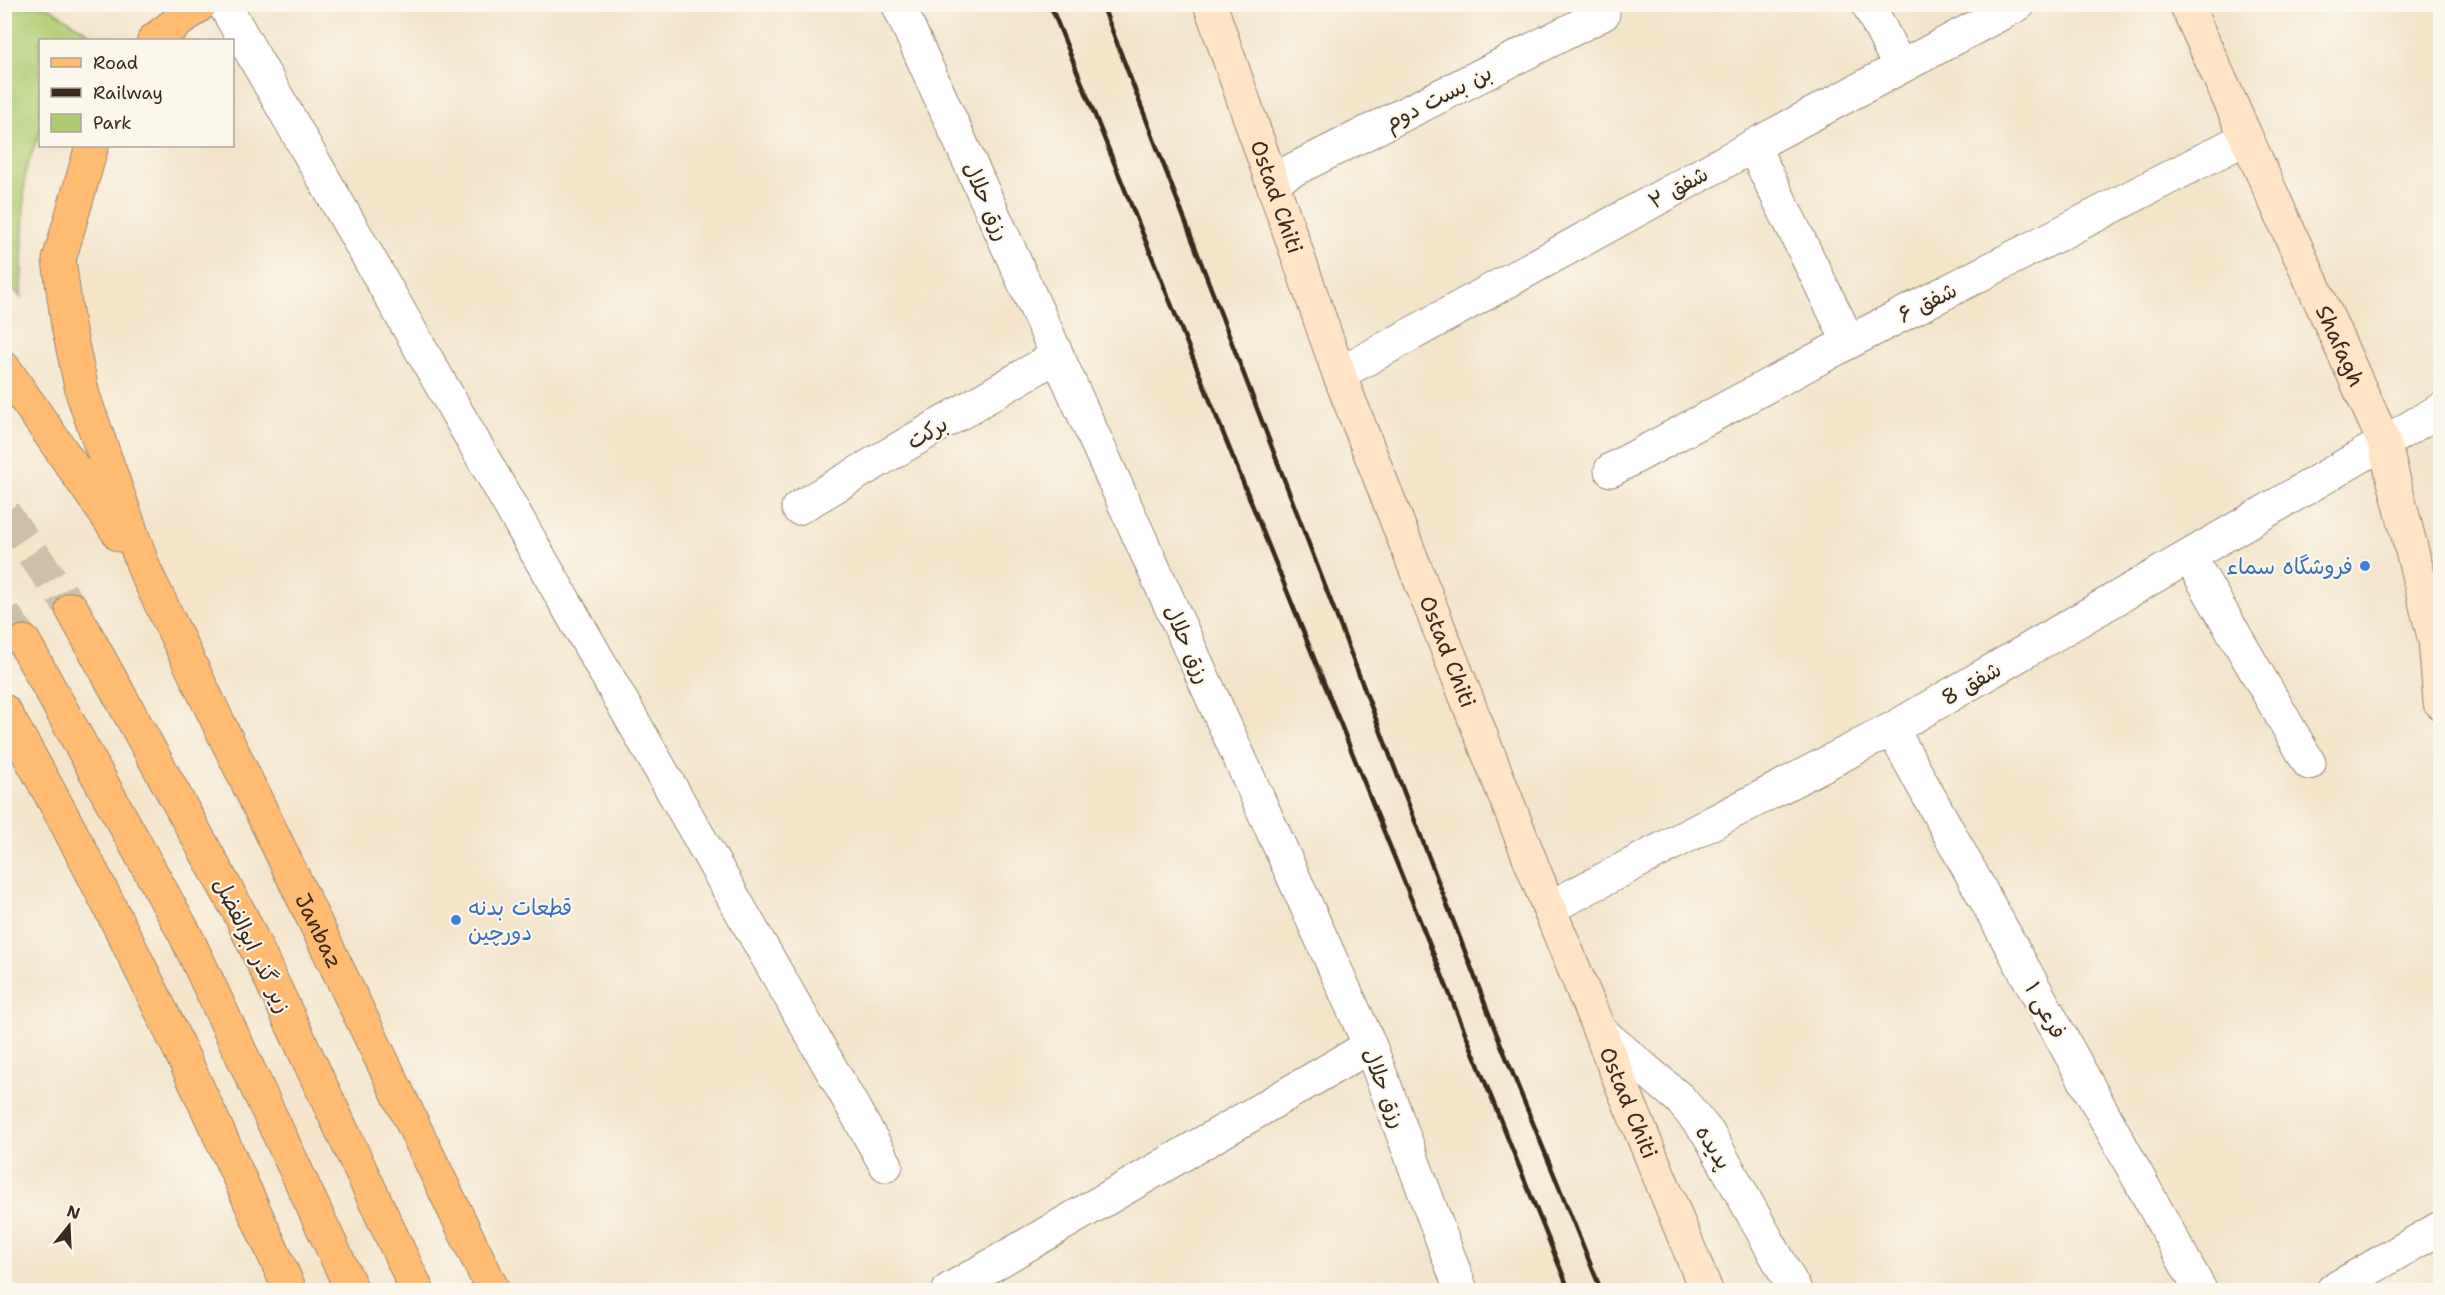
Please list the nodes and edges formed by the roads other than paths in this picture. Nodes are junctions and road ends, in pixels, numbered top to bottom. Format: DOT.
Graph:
graph roads {
  1 [pos="201,4"];
  2 [pos="224,4"];
  3 [pos="898,4"];
  4 [pos="1210,4"];
  5 [pos="1869,4"];
  6 [pos="2019,4"];
  7 [pos="2186,4"];
  8 [pos="1604,14"];
  9 [pos="155,39"];
  10 [pos="1900,67"];
  11 [pos="2246,138"];
  12 [pos="1753,146"];
  13 [pos="92,147"];
  14 [pos="1273,180"];
  15 [pos="1849,342"];
  16 [pos="1057,356"];
  17 [pos="4,368"];
  18 [pos="1339,374"];
  19 [pos="2440,410"];
  20 [pos="2384,442"];
  21 [pos="1611,470"];
  22 [pos="798,508"];
  23 [pos="2189,556"];
  24 [pos="145,571"];
  25 [pos="72,609"];
  26 [pos="24,642"];
  27 [pos="2440,703"];
  28 [pos="4,711"];
  29 [pos="1892,729"];
  30 [pos="2309,763"];
  31 [pos="1549,908"];
  32 [pos="1599,1030"];
  33 [pos="1370,1046"];
  34 [pos="886,1165"];
  35 [pos="2440,1228"];
  36 [pos="964,1287"];
  37 [pos="290,1290"];
  38 [pos="352,1290"];
  39 [pos="417,1290"];
  40 [pos="493,1290"];
  41 [pos="1461,1290"];
  42 [pos="1706,1290"];
  43 [pos="1795,1290"];
  44 [pos="2200,1290"];
  45 [pos="2333,1290"];
  1 -- 9 [label="main road"];
  2 -- 34 [label="street"];
  3 -- 16 [label="street, رزق حلال"];
  4 -- 14 [label="street, Ostad Chiti"];
  5 -- 10 [label="street"];
  6 -- 10 [label="street, شفق ۲"];
  7 -- 11 [label="street, Shafagh"];
  8 -- 14 [label="street, بن بست دوم"];
  10 -- 12 [label="street, شفق ۲"];
  11 -- 15 [label="street, شفق ۶"];
  11 -- 20 [label="street, Shafagh"];
  12 -- 15 [label="street"];
  12 -- 18 [label="street, شفق ۲"];
  13 -- 24 [label="main road"];
  14 -- 18 [label="street, Ostad Chiti"];
  15 -- 21 [label="street, شفق ۶"];
  16 -- 22 [label="street, برکت"];
  16 -- 33 [label="street, رزق حلال"];
  17 -- 24 [label="main road"];
  18 -- 31 [label="street, Ostad Chiti"];
  19 -- 20 [label="street, شفق 8"];
  20 -- 23 [label="street, شفق 8"];
  20 -- 27 [label="street, Shafagh"];
  23 -- 29 [label="street, شفق 8"];
  23 -- 30 [label="street"];
  24 -- 40 [label="main road, Janbaz"];
  25 -- 39 [label="main road, زیر گذر ابوالفضل"];
  26 -- 38 [label="main road"];
  28 -- 37 [label="main road"];
  29 -- 31 [label="street, شفق 8"];
  29 -- 44 [label="street, فرعی ۱"];
  31 -- 32 [label="street, Ostad Chiti"];
  32 -- 42 [label="street, Ostad Chiti"];
  32 -- 43 [label="street, پدیده"];
  33 -- 36 [label="street"];
  33 -- 41 [label="street, رزق حلال"];
  35 -- 45 [label="street"];
}
